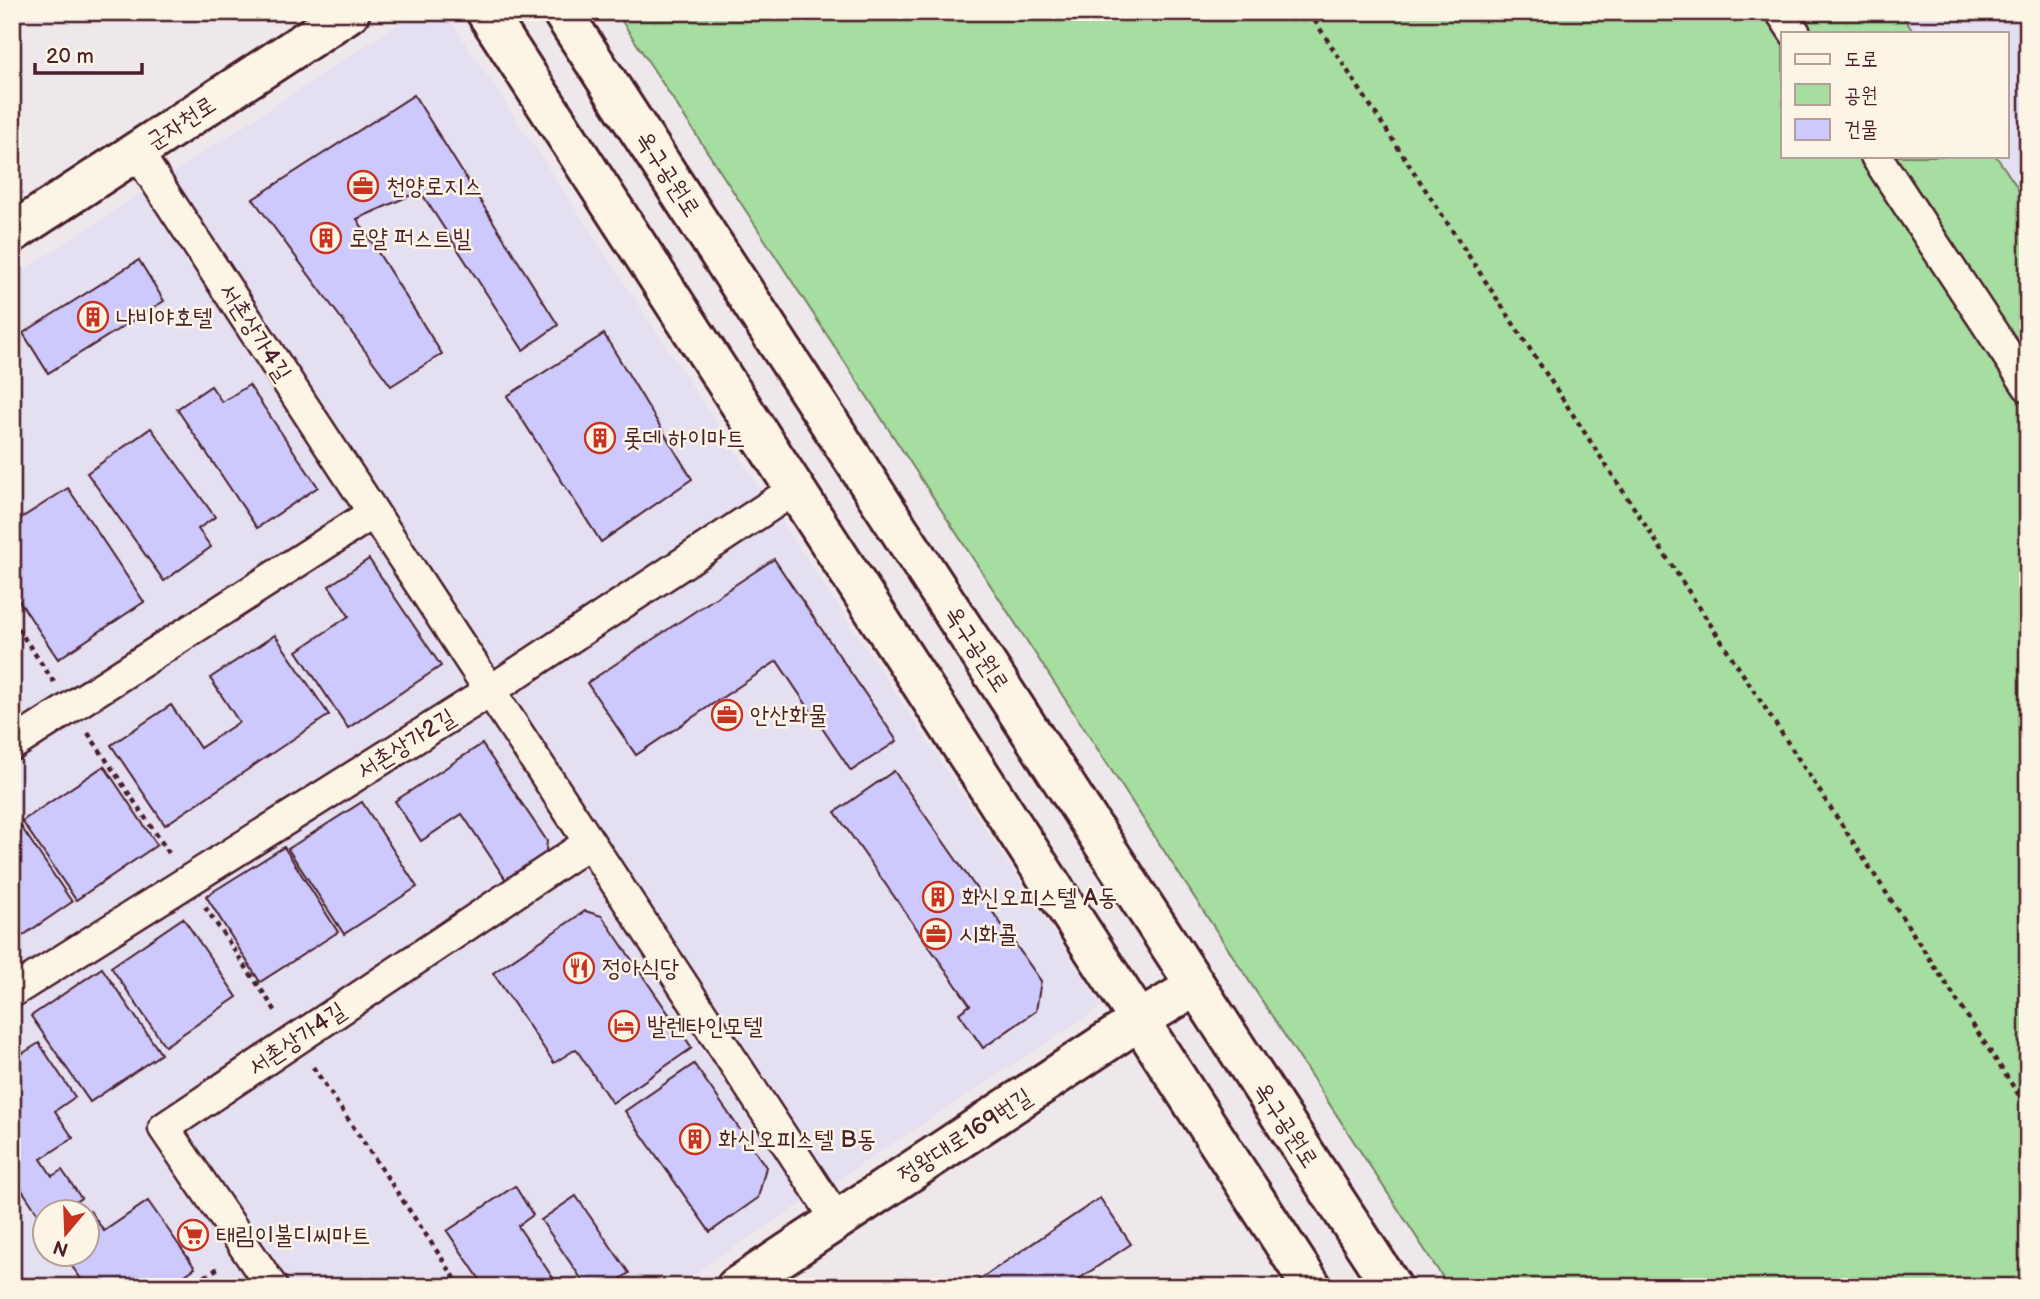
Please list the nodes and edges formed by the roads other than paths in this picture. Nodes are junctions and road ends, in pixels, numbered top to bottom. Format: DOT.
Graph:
graph roads {
  1 [pos="350,12"];
  2 [pos="486,12"];
  3 [pos="562,12"];
  4 [pos="1781,12"];
  5 [pos="1794,32"];
  6 [pos="137,152"];
  7 [pos="1877,158"];
  8 [pos="12,233"];
  9 [pos="2028,386"];
  10 [pos="795,489"];
  11 [pos="373,513"];
  12 [pos="490,691"];
  13 [pos="12,745"];
  14 [pos="589,843"];
  15 [pos="1196,986"];
  16 [pos="12,992"];
  17 [pos="1140,1020"];
  18 [pos="837,1220"];
  19 [pos="272,1287"];
  20 [pos="736,1287"];
  21 [pos="1312,1287"];
  22 [pos="1392,1287"];
  1 -- 6 [label="street, 군자천로"];
  2 -- 10 [label="street"];
  3 -- 15 [label="street, 옥구공원로"];
  4 -- 5 [label="street"];
  6 -- 8 [label="street, 군자천로"];
  6 -- 11 [label="street, 서촌상가4길"];
  7 -- 9 [label="street"];
  10 -- 12 [label="street, 서촌상가2길"];
  10 -- 17 [label="street"];
  11 -- 12 [label="street, 서촌상가4길"];
  11 -- 13 [label="street"];
  12 -- 14 [label="street, 서촌상가4길"];
  12 -- 16 [label="street, 서촌상가2길"];
  14 -- 18 [label="street, 서촌상가4길"];
  14 -- 19 [label="street, 서촌상가4길"];
  15 -- 17 [label="street, 정왕대로169번길"];
  15 -- 22 [label="street, 옥구공원로"];
  17 -- 18 [label="street, 정왕대로169번길"];
  17 -- 21 [label="street"];
  18 -- 20 [label="street, 정왕대로169번길"];
}
